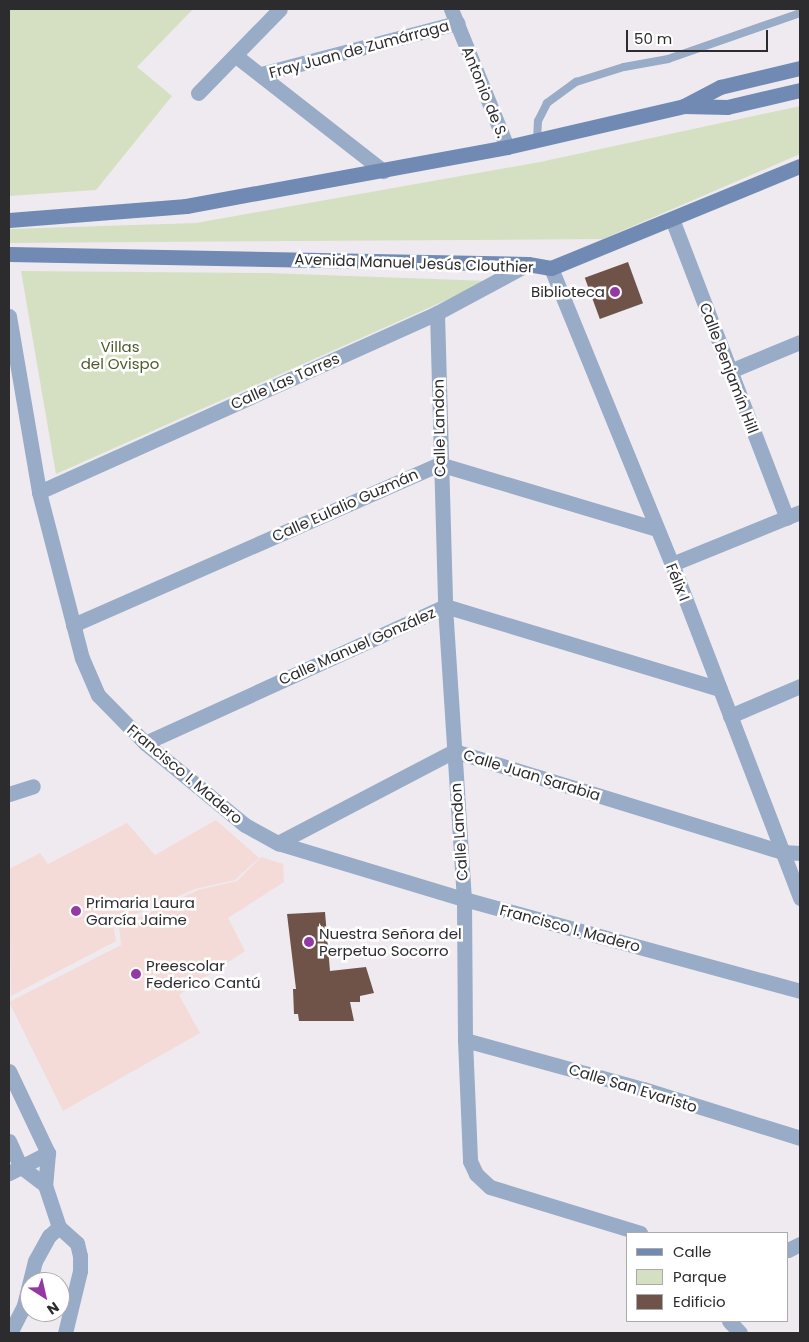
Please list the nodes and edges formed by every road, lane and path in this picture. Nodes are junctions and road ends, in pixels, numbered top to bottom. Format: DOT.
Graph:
graph roads {
  1 [pos="280,9"];
  2 [pos="800,13"];
  3 [pos="454,16"];
  4 [pos="236,56"];
  5 [pos="800,68"];
  6 [pos="261,74"];
  7 [pos="800,90"];
  8 [pos="198,93"];
  9 [pos="684,106"];
  10 [pos="537,140"];
  11 [pos="507,147"];
  12 [pos="800,166"];
  13 [pos="383,171"];
  14 [pos="672,219"];
  15 [pos="9,220"];
  16 [pos="9,254"];
  17 [pos="528,264"];
  18 [pos="551,268"];
  19 [pos="437,313"];
  20 [pos="9,316"];
  21 [pos="800,342"];
  22 [pos="730,371"];
  23 [pos="439,464"];
  24 [pos="39,492"];
  25 [pos="794,515"];
  26 [pos="654,528"];
  27 [pos="672,564"];
  28 [pos="445,606"];
  29 [pos="73,625"];
  30 [pos="800,686"];
  31 [pos="720,689"];
  32 [pos="730,716"];
  33 [pos="145,743"];
  34 [pos="454,752"];
  35 [pos="33,786"];
  36 [pos="9,794"];
  37 [pos="278,843"];
  38 [pos="783,852"];
  39 [pos="800,853"];
  40 [pos="800,898"];
  41 [pos="464,899"];
  42 [pos="800,991"];
  43 [pos="464,1040"];
  44 [pos="10,1075"];
  45 [pos="800,1138"];
  46 [pos="9,1141"];
  47 [pos="48,1153"];
  48 [pos="15,1169"];
  49 [pos="45,1185"];
  50 [pos="59,1227"];
  51 [pos="637,1232"];
  52 [pos="730,1322"];
  53 [pos="10,1333"];
  54 [pos="65,1333"];
  55 [pos="740,1333"];
  1 -- 4 [label="street"];
  2 -- 10 [label="lane"];
  3 -- 6 [label="street, Fray Juan de Zumárraga"];
  3 -- 11 [label="street, Antonio de S."];
  4 -- 6 [label="street, Fray Juan de Zumárraga"];
  4 -- 8 [label="street"];
  5 -- 9 [label="street"];
  6 -- 13 [label="street, Fray Juan de Zumárraga"];
  7 -- 9 [label="street"];
  9 -- 10 [label="street"];
  10 -- 11 [label="street"];
  11 -- 13 [label="street"];
  12 -- 14 [label="street, Avenida Manuel Jesús Clouthier"];
  13 -- 15 [label="street"];
  14 -- 18 [label="street, Avenida Manuel Jesús Clouthier"];
  14 -- 22 [label="street, Calle Benjamín Hill"];
  16 -- 17 [label="street, Avenida Manuel Jesús Clouthier"];
  17 -- 18 [label="street, Avenida Manuel Jesús Clouthier"];
  17 -- 19 [label="street, Calle Las Torres"];
  18 -- 26 [label="street, Félix I"];
  19 -- 23 [label="street, Calle Landon"];
  19 -- 24 [label="street, Calle Las Torres"];
  20 -- 24 [label="street, Francisco I. Madero"];
  21 -- 22 [label="street"];
  22 -- 25 [label="street, Calle Benjamín Hill"];
  23 -- 26 [label="street"];
  23 -- 28 [label="street, Calle Landon"];
  23 -- 29 [label="street, Calle Eulalio Guzmán"];
  24 -- 29 [label="street, Francisco I. Madero"];
  25 -- 27 [label="street"];
  26 -- 27 [label="street, Félix I"];
  27 -- 31 [label="street, Félix I"];
  28 -- 31 [label="street, Calle Manuel González"];
  28 -- 33 [label="street, Calle Manuel González"];
  28 -- 34 [label="street, Calle Landon"];
  29 -- 33 [label="street, Francisco I. Madero"];
  30 -- 32 [label="street"];
  31 -- 32 [label="street, Félix I"];
  32 -- 38 [label="street, Félix I"];
  33 -- 37 [label="street, Francisco I. Madero"];
  34 -- 37 [label="street, Calle Juan Sarabia"];
  34 -- 38 [label="street, Calle Juan Sarabia"];
  34 -- 41 [label="street, Calle Landon"];
  35 -- 36 [label="street"];
  37 -- 41 [label="street, Francisco I. Madero"];
  38 -- 39 [label="street, Calle Juan Sarabia"];
  38 -- 40 [label="street, Félix I"];
  41 -- 42 [label="street, Francisco I. Madero"];
  41 -- 43 [label="street, Calle Landon"];
  43 -- 45 [label="street, Calle San Evaristo"];
  43 -- 51 [label="street, Calle Landon"];
  44 -- 47 [label="street"];
  46 -- 48 [label="street"];
  47 -- 48 [label="street"];
  47 -- 49 [label="street"];
  48 -- 49 [label="street"];
  49 -- 50 [label="street"];
  50 -- 53 [label="street"];
  50 -- 54 [label="street"];
  52 -- 55 [label="street"];
}
